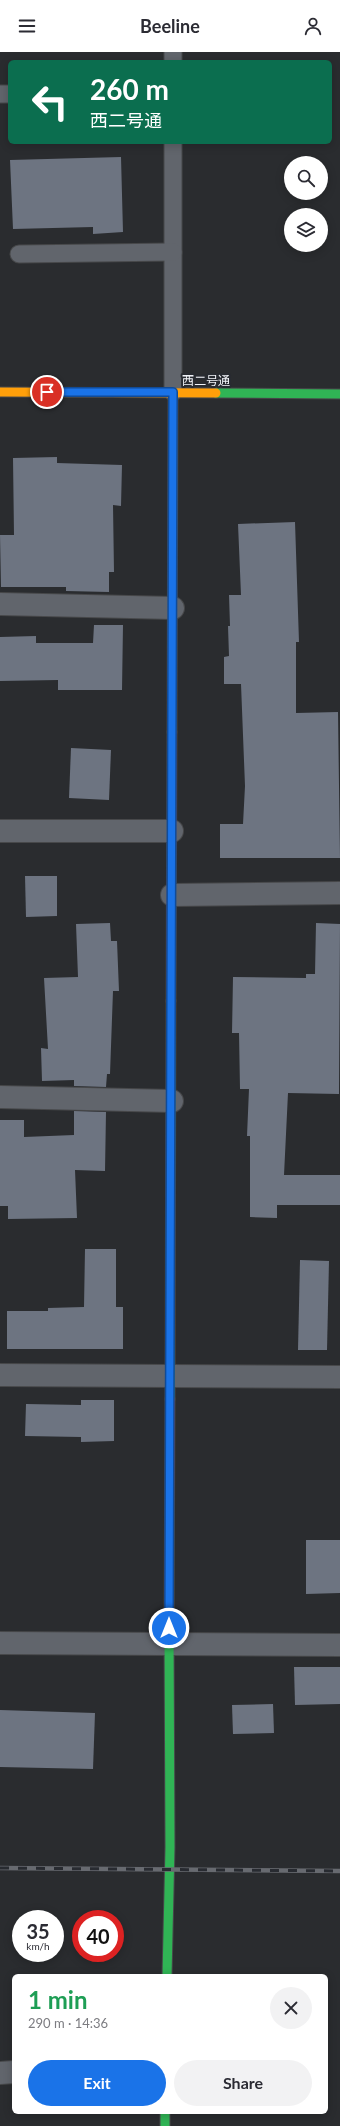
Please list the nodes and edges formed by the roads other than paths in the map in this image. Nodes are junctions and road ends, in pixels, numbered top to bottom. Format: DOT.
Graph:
graph roads {
  1 [pos="173,144"];
  2 [pos="173,252"];
  3 [pos="19,254"];
  4 [pos="0,392"];
  5 [pos="173,392"];
  6 [pos="340,394"];
  7 [pos="0,604"];
  8 [pos="173,608"];
  9 [pos="0,831"];
  10 [pos="172,831"];
  11 [pos="340,893"];
  12 [pos="172,895"];
  13 [pos="0,1097"];
  14 [pos="172,1101"];
  15 [pos="0,1375"];
  16 [pos="170,1375"];
  17 [pos="340,1377"];
  18 [pos="0,1643"];
  19 [pos="169,1644"];
  20 [pos="340,1645"];
  21 [pos="167,1974"];
  22 [pos="12,2072"];
  23 [pos="0,2073"];
  24 [pos="165,2114"];
  25 [pos="165,2126"];
  1 -- 2 [label="lane"];
  2 -- 3 [label="lane"];
  2 -- 5 [label="lane"];
  4 -- 5 [label="street, 西二号通"];
  5 -- 6 [label="street, 西二号通"];
  5 -- 8 [label="street"];
  7 -- 8 [label="street"];
  8 -- 10 [label="street"];
  9 -- 10 [label="street"];
  10 -- 12 [label="street"];
  11 -- 12 [label="street"];
  12 -- 14 [label="street"];
  13 -- 14 [label="street"];
  14 -- 16 [label="street"];
  15 -- 16 [label="street"];
  16 -- 17 [label="street"];
  16 -- 19 [label="street"];
  18 -- 19 [label="street"];
  19 -- 20 [label="street"];
  19 -- 21 [label="street"];
  22 -- 23 [label="street"];
  24 -- 25 [label="street"];
}
